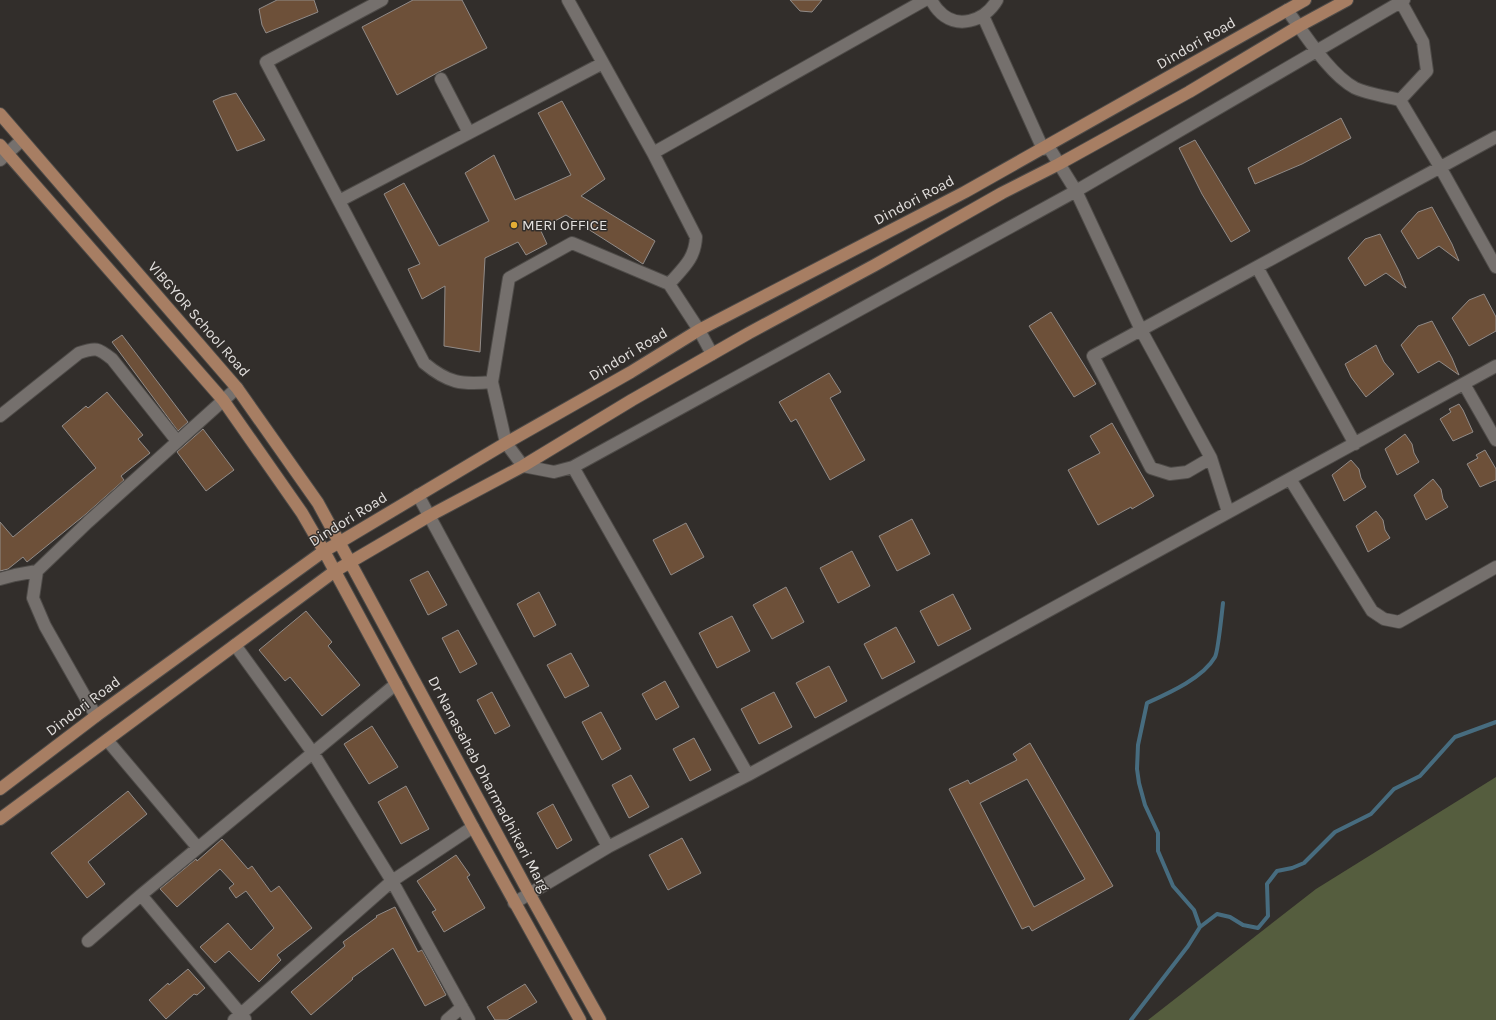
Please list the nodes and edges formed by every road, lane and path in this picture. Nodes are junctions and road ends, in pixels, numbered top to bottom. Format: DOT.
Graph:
graph roads {
  1 [pos="382,0"];
  2 [pos="568,0"];
  3 [pos="925,0"];
  4 [pos="931,0"];
  5 [pos="997,0"];
  6 [pos="1305,0"];
  7 [pos="1347,0"];
  8 [pos="1402,1"];
  9 [pos="1287,10"];
  10 [pos="982,16"];
  11 [pos="1299,26"];
  12 [pos="1317,51"];
  13 [pos="603,63"];
  14 [pos="441,79"];
  15 [pos="1400,100"];
  16 [pos="0,114"];
  17 [pos="469,133"];
  18 [pos="1496,137"];
  19 [pos="22,140"];
  20 [pos="1045,147"];
  21 [pos="2,153"];
  22 [pos="653,153"];
  23 [pos="1059,164"];
  24 [pos="1440,167"];
  25 [pos="1076,191"];
  26 [pos="339,201"];
  27 [pos="1257,267"];
  28 [pos="1496,267"];
  29 [pos="669,284"];
  30 [pos="699,330"];
  31 [pos="1141,330"];
  32 [pos="712,354"];
  33 [pos="1496,366"];
  34 [pos="492,382"];
  35 [pos="1464,384"];
  36 [pos="237,388"];
  37 [pos="223,400"];
  38 [pos="0,416"];
  39 [pos="1496,440"];
  40 [pos="177,441"];
  41 [pos="506,443"];
  42 [pos="1356,444"];
  43 [pos="1211,458"];
  44 [pos="522,466"];
  45 [pos="573,467"];
  46 [pos="1290,479"];
  47 [pos="418,495"];
  48 [pos="1228,512"];
  49 [pos="429,516"];
  50 [pos="340,542"];
  51 [pos="324,551"];
  52 [pos="350,562"];
  53 [pos="1496,567"];
  54 [pos="335,571"];
  55 [pos="37,572"];
  56 [pos="0,579"];
  57 [pos="235,645"];
  58 [pos="396,684"];
  59 [pos="96,716"];
  60 [pos="107,740"];
  61 [pos="313,753"];
  62 [pos="748,775"];
  63 [pos="0,789"];
  64 [pos="0,819"];
  65 [pos="473,826"];
  66 [pos="608,847"];
  67 [pos="198,848"];
  68 [pos="392,881"];
  69 [pos="529,893"];
  70 [pos="140,895"];
  71 [pos="514,903"];
  72 [pos="88,941"];
  73 [pos="462,1007"];
  74 [pos="240,1018"];
  75 [pos="447,1020"];
  76 [pos="469,1020"];
  77 [pos="580,1020"];
  78 [pos="600,1020"];
  1 -- 26 [label="street"];
  2 -- 13 [label="street"];
  3 -- 22 [label="street"];
  4 -- 10 [label="street"];
  5 -- 10 [label="street"];
  6 -- 9 [label="main road, Dindori Road"];
  7 -- 11 [label="main road"];
  8 -- 12 [label="street"];
  8 -- 15 [label="street"];
  9 -- 11 [label="street"];
  9 -- 20 [label="main road, Dindori Road"];
  10 -- 20 [label="street"];
  11 -- 12 [label="street"];
  11 -- 23 [label="main road"];
  12 -- 15 [label="street"];
  12 -- 25 [label="street"];
  13 -- 17 [label="street"];
  13 -- 22 [label="street"];
  14 -- 17 [label="street"];
  15 -- 24 [label="street"];
  16 -- 19 [label="main road, VIBGYOR School Road"];
  17 -- 26 [label="street"];
  18 -- 24 [label="street"];
  19 -- 21 [label="street"];
  19 -- 36 [label="main road, VIBGYOR School Road"];
  20 -- 23 [label="street"];
  20 -- 30 [label="main road, Dindori Road"];
  21 -- 37 [label="main road"];
  22 -- 29 [label="street"];
  23 -- 25 [label="street"];
  23 -- 32 [label="main road"];
  24 -- 27 [label="street"];
  24 -- 28 [label="street"];
  25 -- 31 [label="street"];
  25 -- 45 [label="street"];
  26 -- 34 [label="street"];
  27 -- 31 [label="street"];
  27 -- 42 [label="street"];
  29 -- 30 [label="street"];
  29 -- 34 [label="street"];
  30 -- 32 [label="street"];
  30 -- 41 [label="main road, Dindori Road"];
  31 -- 43 [label="street"];
  31 -- 43 [label="street"];
  32 -- 44 [label="main road"];
  33 -- 35 [label="street"];
  34 -- 41 [label="street"];
  35 -- 39 [label="street"];
  35 -- 42 [label="street"];
  36 -- 37 [label="street"];
  36 -- 50 [label="main road, VIBGYOR School Road"];
  37 -- 40 [label="street"];
  37 -- 51 [label="main road"];
  38 -- 40 [label="street"];
  40 -- 55 [label="street"];
  41 -- 44 [label="street"];
  41 -- 47 [label="main road, Dindori Road"];
  42 -- 46 [label="street"];
  43 -- 48 [label="street"];
  44 -- 45 [label="street"];
  44 -- 49 [label="main road"];
  45 -- 62 [label="street"];
  46 -- 48 [label="street"];
  46 -- 53 [label="street"];
  47 -- 49 [label="street"];
  47 -- 50 [label="main road, Dindori Road"];
  48 -- 62 [label="street"];
  49 -- 52 [label="main road"];
  49 -- 66 [label="street"];
  50 -- 51 [label="main road, Dindori Road"];
  50 -- 52 [label="main road, VIBGYOR School Road"];
  51 -- 54 [label="main road"];
  51 -- 59 [label="main road, Dindori Road"];
  52 -- 54 [label="main road"];
  52 -- 69 [label="main road, Dr Nanasaheb Dharmadhikari Marg"];
  54 -- 57 [label="main road"];
  54 -- 58 [label="main road"];
  55 -- 56 [label="street"];
  55 -- 59 [label="street"];
  57 -- 60 [label="main road"];
  57 -- 61 [label="street"];
  58 -- 61 [label="street"];
  58 -- 65 [label="main road"];
  59 -- 63 [label="main road, Dindori Road"];
  60 -- 64 [label="main road"];
  60 -- 67 [label="street"];
  61 -- 67 [label="street"];
  61 -- 68 [label="street"];
  62 -- 66 [label="street"];
  65 -- 68 [label="street"];
  65 -- 71 [label="main road"];
  66 -- 69 [label="street"];
  67 -- 70 [label="street"];
  68 -- 73 [label="street"];
  68 -- 74 [label="street"];
  69 -- 71 [label="street"];
  69 -- 78 [label="main road, Dr Nanasaheb Dharmadhikari Marg"];
  70 -- 72 [label="street"];
  70 -- 74 [label="street"];
  71 -- 77 [label="main road"];
  73 -- 75 [label="street"];
  73 -- 76 [label="street"];
}
